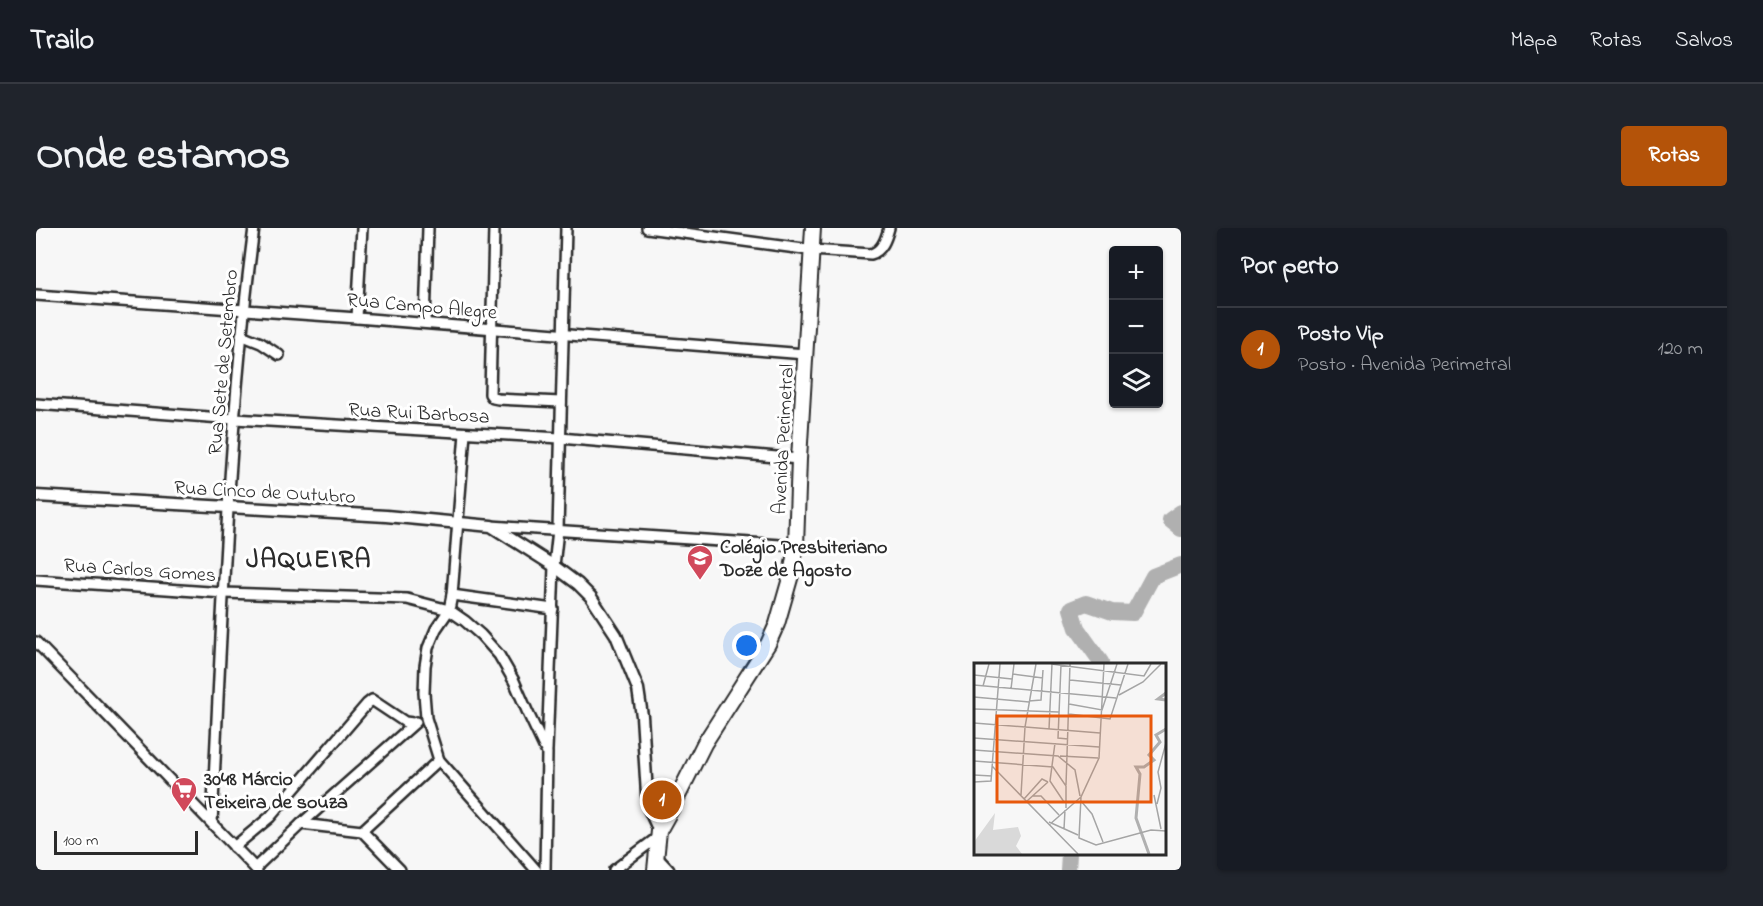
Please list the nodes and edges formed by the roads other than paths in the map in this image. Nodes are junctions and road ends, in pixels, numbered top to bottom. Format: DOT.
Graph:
graph roads {
  1 [pos="254,228"];
  2 [pos="362,228"];
  3 [pos="428,228"];
  4 [pos="494,228"];
  5 [pos="566,228"];
  6 [pos="648,228"];
  7 [pos="813,228"];
  8 [pos="889,228"];
  9 [pos="811,250"];
  10 [pos="36,295"];
  11 [pos="243,309"];
  12 [pos="357,318"];
  13 [pos="425,324"];
  14 [pos="491,329"];
  15 [pos="242,335"];
  16 [pos="563,335"];
  17 [pos="805,354"];
  18 [pos="279,355"];
  19 [pos="561,402"];
  20 [pos="36,404"];
  21 [pos="235,419"];
  22 [pos="465,433"];
  23 [pos="561,438"];
  24 [pos="799,459"];
  25 [pos="36,496"];
  26 [pos="228,507"];
  27 [pos="459,522"];
  28 [pos="491,526"];
  29 [pos="558,530"];
  30 [pos="796,546"];
  31 [pos="554,566"];
  32 [pos="36,580"];
  33 [pos="224,593"];
  34 [pos="452,595"];
  35 [pos="553,609"];
  36 [pos="449,610"];
  37 [pos="36,642"];
  38 [pos="426,718"];
  39 [pos="413,723"];
  40 [pos="547,753"];
  41 [pos="439,760"];
  42 [pos="212,823"];
  43 [pos="301,824"];
  44 [pos="362,831"];
  45 [pos="658,834"];
  46 [pos="234,847"];
  47 [pos="656,863"];
  48 [pos="256,869"];
  49 [pos="400,870"];
  50 [pos="536,870"];
  51 [pos="545,870"];
  52 [pos="614,870"];
  53 [pos="669,870"];
  1 -- 11 [label="street, Rua Sete de Setembro"];
  2 -- 12 [label="street"];
  3 -- 13 [label="street"];
  4 -- 14 [label="street"];
  5 -- 16 [label="street"];
  6 -- 9 [label="street"];
  7 -- 9 [label="main road, Avenida Perimetral"];
  8 -- 9 [label="street"];
  9 -- 17 [label="main road, Avenida Perimetral"];
  10 -- 11 [label="street, Rua Campo Alegre"];
  11 -- 12 [label="street, Rua Campo Alegre"];
  11 -- 15 [label="street, Rua Sete de Setembro"];
  12 -- 13 [label="street, Rua Campo Alegre"];
  13 -- 14 [label="street, Rua Campo Alegre"];
  14 -- 16 [label="street, Rua Campo Alegre"];
  14 -- 19 [label="street"];
  15 -- 18 [label="street"];
  15 -- 21 [label="street, Rua Sete de Setembro"];
  16 -- 17 [label="street, Rua Campo Alegre"];
  16 -- 19 [label="street"];
  17 -- 24 [label="main road, Avenida Perimetral"];
  19 -- 23 [label="street"];
  20 -- 21 [label="street, Rua Rui Barbosa"];
  21 -- 22 [label="street, Rua Rui Barbosa"];
  21 -- 26 [label="street, Rua Sete de Setembro"];
  22 -- 23 [label="street, Rua Rui Barbosa"];
  22 -- 27 [label="street"];
  23 -- 24 [label="street, Rua Rui Barbosa"];
  23 -- 29 [label="street"];
  24 -- 30 [label="main road, Avenida Perimetral"];
  25 -- 26 [label="street, Rua Cinco de Outubro"];
  26 -- 27 [label="street, Rua Cinco de Outubro"];
  26 -- 33 [label="street, Rua Sete de Setembro"];
  27 -- 28 [label="street, Rua Cinco de Outubro"];
  27 -- 34 [label="street"];
  28 -- 29 [label="street, Rua Cinco de Outubro"];
  28 -- 31 [label="street, Rua Cinco de Outubro"];
  29 -- 30 [label="street, Rua Cinco de Outubro"];
  29 -- 31 [label="street"];
  30 -- 45 [label="main road, Avenida Perimetral"];
  31 -- 35 [label="street"];
  31 -- 45 [label="street, Rua Cinco de Outubro"];
  32 -- 33 [label="street, Rua Carlos Gomes"];
  33 -- 36 [label="street, Rua Carlos Gomes"];
  33 -- 42 [label="street, Rua Sete de Setembro"];
  34 -- 35 [label="street"];
  34 -- 36 [label="street"];
  35 -- 40 [label="street"];
  36 -- 38 [label="street"];
  36 -- 40 [label="street, Rua Carlos Gomes"];
  37 -- 42 [label="street"];
  38 -- 39 [label="street"];
  38 -- 41 [label="street"];
  39 -- 43 [label="street"];
  39 -- 46 [label="street"];
  40 -- 51 [label="street, Rua Carlos Gomes"];
  41 -- 44 [label="street"];
  41 -- 50 [label="street"];
  42 -- 46 [label="street"];
  43 -- 44 [label="street"];
  43 -- 48 [label="street"];
  44 -- 49 [label="street"];
  45 -- 47 [label="main road, Avenida Perimetral"];
  45 -- 52 [label="street"];
  46 -- 48 [label="street"];
  47 -- 53 [label="street"];
}
